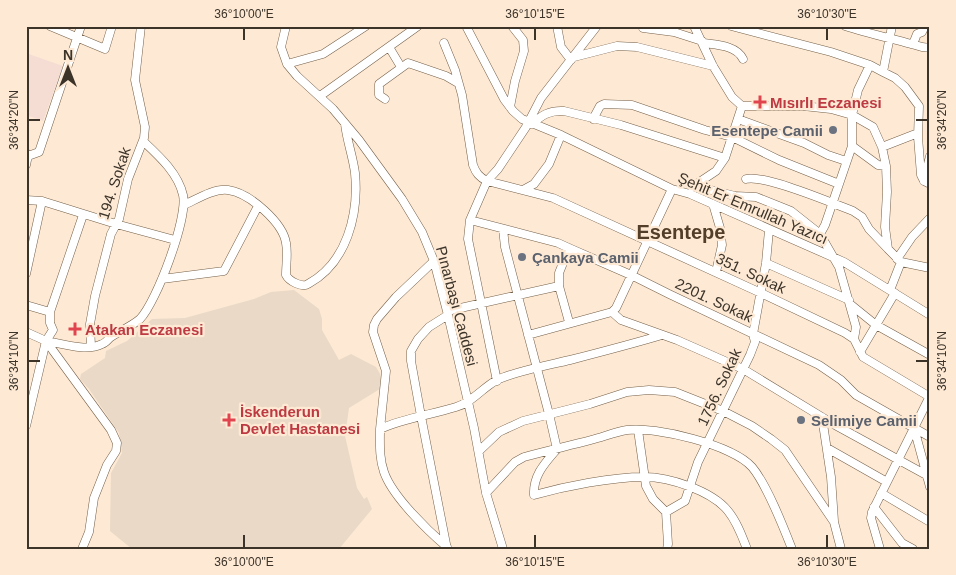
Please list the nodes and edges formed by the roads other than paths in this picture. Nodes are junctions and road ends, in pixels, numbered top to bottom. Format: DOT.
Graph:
graph roads {
  1 [pos="50,26"];
  2 [pos="81,26"];
  3 [pos="112,26"];
  4 [pos="141,26"];
  5 [pos="286,26"];
  6 [pos="366,26"];
  7 [pos="418,26"];
  8 [pos="466,26"];
  9 [pos="512,26"];
  10 [pos="557,26"];
  11 [pos="597,26"];
  12 [pos="694,26"];
  13 [pos="731,26"];
  14 [pos="846,26"];
  15 [pos="892,26"];
  16 [pos="925,26"];
  17 [pos="643,28"];
  18 [pos="759,30"];
  19 [pos="78,38"];
  20 [pos="889,39"];
  21 [pos="702,42"];
  22 [pos="444,43"];
  23 [pos="913,44"];
  24 [pos="930,47"];
  25 [pos="389,48"];
  26 [pos="572,58"];
  27 [pos="743,59"];
  28 [pos="287,64"];
  29 [pos="870,65"];
  30 [pos="713,66"];
  31 [pos="401,67"];
  32 [pos="883,72"];
  33 [pos="458,83"];
  34 [pos="320,96"];
  35 [pos="385,99"];
  36 [pos="742,106"];
  37 [pos="510,107"];
  38 [pos="852,115"];
  39 [pos="593,119"];
  40 [pos="738,119"];
  41 [pos="530,123"];
  42 [pos="345,124"];
  43 [pos="918,133"];
  44 [pos="561,135"];
  45 [pos="732,137"];
  46 [pos="143,141"];
  47 [pos="852,146"];
  48 [pos="882,147"];
  49 [pos="930,156"];
  50 [pos="27,158"];
  51 [pos="725,158"];
  52 [pos="846,160"];
  53 [pos="886,166"];
  54 [pos="746,179"];
  55 [pos="487,182"];
  56 [pos="927,182"];
  57 [pos="838,184"];
  58 [pos="695,186"];
  59 [pos="672,189"];
  60 [pos="523,190"];
  61 [pos="684,192"];
  62 [pos="26,200"];
  63 [pos="42,201"];
  64 [pos="832,203"];
  65 [pos="713,204"];
  66 [pos="184,205"];
  67 [pos="258,206"];
  68 [pos="83,215"];
  69 [pos="930,218"];
  70 [pos="470,220"];
  71 [pos="116,224"];
  72 [pos="504,229"];
  73 [pos="769,230"];
  74 [pos="820,234"];
  75 [pos="175,240"];
  76 [pos="647,241"];
  77 [pos="569,248"];
  78 [pos="888,249"];
  79 [pos="834,258"];
  80 [pos="434,261"];
  81 [pos="899,261"];
  82 [pos="766,264"];
  83 [pos="930,268"];
  84 [pos="716,272"];
  85 [pos="26,274"];
  86 [pos="631,275"];
  87 [pos="162,279"];
  88 [pos="558,286"];
  89 [pos="892,292"];
  90 [pos="761,293"];
  91 [pos="518,296"];
  92 [pos="850,302"];
  93 [pos="481,304"];
  94 [pos="26,305"];
  95 [pos="50,312"];
  96 [pos="612,312"];
  97 [pos="448,313"];
  98 [pos="930,315"];
  99 [pos="569,322"];
  100 [pos="876,325"];
  101 [pos="26,332"];
  102 [pos="753,334"];
  103 [pos="528,335"];
  104 [pos="662,335"];
  105 [pos="854,339"];
  106 [pos="46,341"];
  107 [pos="91,347"];
  108 [pos="860,352"];
  109 [pos="930,355"];
  110 [pos="537,368"];
  111 [pos="743,369"];
  112 [pos="497,381"];
  113 [pos="930,396"];
  114 [pos="468,402"];
  115 [pos="723,411"];
  116 [pos="549,414"];
  117 [pos="421,416"];
  118 [pos="822,417"];
  119 [pos="26,426"];
  120 [pos="914,428"];
  121 [pos="380,429"];
  122 [pos="638,430"];
  123 [pos="930,437"];
  124 [pos="708,443"];
  125 [pos="827,448"];
  126 [pos="557,449"];
  127 [pos="478,451"];
  128 [pos="898,460"];
  129 [pos="928,476"];
  130 [pos="646,477"];
  131 [pos="887,482"];
  132 [pos="690,486"];
  133 [pos="930,487"];
  134 [pos="486,493"];
  135 [pos="881,493"];
  136 [pos="874,507"];
  137 [pos="666,512"];
  138 [pos="834,522"];
  139 [pos="930,522"];
  140 [pos="899,546"];
  141 [pos="447,548"];
  142 [pos="82,549"];
  143 [pos="503,549"];
  144 [pos="667,549"];
  145 [pos="746,549"];
  146 [pos="792,549"];
  147 [pos="841,549"];
  148 [pos="880,549"];
  149 [pos="913,549"];
  1 -- 19 [label="street"];
  2 -- 19 [label="street"];
  3 -- 19 [label="street"];
  4 -- 46 [label="street, 194. Sokak"];
  5 -- 28 [label="street"];
  6 -- 28 [label="street"];
  7 -- 25 [label="street"];
  8 -- 37 [label="street, Şehit Er Emrullah Yazıcı"];
  9 -- 37 [label="street"];
  10 -- 26 [label="street"];
  11 -- 26 [label="street"];
  12 -- 21 [label="street"];
  13 -- 18 [label="street"];
  14 -- 20 [label="street"];
  15 -- 20 [label="street"];
  16 -- 23 [label="street"];
  17 -- 21 [label="street"];
  18 -- 29 [label="street"];
  19 -- 50 [label="street"];
  20 -- 23 [label="street"];
  20 -- 32 [label="street"];
  21 -- 27 [label="street"];
  21 -- 30 [label="street"];
  22 -- 33 [label="street"];
  23 -- 24 [label="street"];
  25 -- 31 [label="street"];
  25 -- 34 [label="street"];
  26 -- 30 [label="street"];
  26 -- 41 [label="street"];
  28 -- 34 [label="street, Pınarbaşı Caddesi"];
  29 -- 32 [label="street"];
  29 -- 38 [label="street"];
  30 -- 36 [label="street"];
  31 -- 33 [label="street"];
  31 -- 35 [label="street"];
  32 -- 43 [label="street"];
  33 -- 55 [label="street"];
  34 -- 42 [label="street, Pınarbaşı Caddesi"];
  36 -- 38 [label="street"];
  36 -- 40 [label="street"];
  37 -- 41 [label="street, Şehit Er Emrullah Yazıcı"];
  38 -- 47 [label="street"];
  38 -- 48 [label="street"];
  39 -- 41 [label="street"];
  39 -- 45 [label="street"];
  39 -- 51 [label="street"];
  40 -- 45 [label="street"];
  40 -- 52 [label="street"];
  41 -- 44 [label="street, Şehit Er Emrullah Yazıcı"];
  41 -- 55 [label="street"];
  42 -- 67 [label="street"];
  42 -- 80 [label="street, Pınarbaşı Caddesi"];
  43 -- 48 [label="street"];
  43 -- 56 [label="street"];
  44 -- 59 [label="street, Şehit Er Emrullah Yazıcı"];
  44 -- 60 [label="street"];
  45 -- 51 [label="street"];
  45 -- 57 [label="street"];
  46 -- 66 [label="street"];
  46 -- 71 [label="street, 194. Sokak"];
  47 -- 52 [label="street"];
  47 -- 53 [label="street"];
  48 -- 53 [label="street"];
  49 -- 56 [label="street"];
  51 -- 58 [label="street"];
  52 -- 57 [label="street"];
  53 -- 78 [label="street"];
  54 -- 64 [label="street"];
  55 -- 60 [label="street, 351. Sokak"];
  55 -- 70 [label="street"];
  57 -- 64 [label="street"];
  58 -- 61 [label="street"];
  58 -- 74 [label="street"];
  59 -- 61 [label="street, Şehit Er Emrullah Yazıcı"];
  59 -- 76 [label="street"];
  60 -- 76 [label="street, 351. Sokak"];
  61 -- 65 [label="street, Şehit Er Emrullah Yazıcı"];
  62 -- 63 [label="street"];
  63 -- 68 [label="street"];
  63 -- 85 [label="street"];
  64 -- 74 [label="street"];
  64 -- 78 [label="street"];
  65 -- 73 [label="street, Şehit Er Emrullah Yazıcı"];
  65 -- 84 [label="street"];
  66 -- 67 [label="street"];
  66 -- 75 [label="street"];
  67 -- 87 [label="street"];
  68 -- 71 [label="street"];
  68 -- 95 [label="street"];
  69 -- 81 [label="street"];
  70 -- 72 [label="street, 2201. Sokak"];
  70 -- 93 [label="street"];
  71 -- 75 [label="street"];
  71 -- 107 [label="street, 194. Sokak"];
  72 -- 77 [label="street, 2201. Sokak"];
  72 -- 91 [label="street"];
  73 -- 79 [label="street, Şehit Er Emrullah Yazıcı"];
  73 -- 82 [label="street, 1756. Sokak"];
  74 -- 79 [label="street"];
  75 -- 87 [label="street"];
  76 -- 84 [label="street, 351. Sokak"];
  76 -- 86 [label="street"];
  77 -- 86 [label="street, 2201. Sokak"];
  77 -- 88 [label="street"];
  78 -- 81 [label="street"];
  79 -- 89 [label="street, Şehit Er Emrullah Yazıcı"];
  79 -- 92 [label="street"];
  80 -- 97 [label="street, Pınarbaşı Caddesi"];
  80 -- 121 [label="street"];
  81 -- 83 [label="street"];
  81 -- 89 [label="street"];
  82 -- 90 [label="street, 1756. Sokak"];
  82 -- 92 [label="street"];
  84 -- 90 [label="street, 351. Sokak"];
  86 -- 96 [label="street"];
  86 -- 102 [label="street, 2201. Sokak"];
  87 -- 107 [label="street"];
  88 -- 91 [label="street"];
  88 -- 99 [label="street"];
  89 -- 98 [label="street, Şehit Er Emrullah Yazıcı"];
  89 -- 100 [label="street"];
  90 -- 102 [label="street, 1756. Sokak"];
  90 -- 105 [label="street, 351. Sokak"];
  91 -- 93 [label="street"];
  91 -- 103 [label="street"];
  92 -- 100 [label="street"];
  92 -- 105 [label="street"];
  93 -- 97 [label="street"];
  93 -- 112 [label="street"];
  94 -- 95 [label="street"];
  95 -- 106 [label="street"];
  96 -- 99 [label="street"];
  96 -- 104 [label="street"];
  97 -- 114 [label="street, Pınarbaşı Caddesi"];
  97 -- 117 [label="street"];
  99 -- 103 [label="street"];
  100 -- 108 [label="street"];
  100 -- 109 [label="street"];
  101 -- 106 [label="street"];
  102 -- 111 [label="street, 1756. Sokak"];
  102 -- 120 [label="street, 2201. Sokak"];
  103 -- 110 [label="street"];
  104 -- 110 [label="street"];
  104 -- 111 [label="street"];
  105 -- 108 [label="street"];
  106 -- 107 [label="street"];
  106 -- 119 [label="street"];
  106 -- 142 [label="street"];
  108 -- 113 [label="street"];
  110 -- 112 [label="street"];
  110 -- 116 [label="street"];
  111 -- 115 [label="street, 1756. Sokak"];
  111 -- 118 [label="street"];
  112 -- 114 [label="street"];
  113 -- 120 [label="street"];
  114 -- 117 [label="street"];
  114 -- 127 [label="street, Pınarbaşı Caddesi"];
  115 -- 116 [label="street"];
  115 -- 124 [label="street, 1756. Sokak"];
  115 -- 138 [label="street"];
  116 -- 126 [label="street"];
  116 -- 127 [label="street"];
  117 -- 121 [label="street"];
  117 -- 141 [label="street"];
  118 -- 125 [label="street"];
  118 -- 128 [label="street"];
  120 -- 123 [label="street, 2201. Sokak"];
  120 -- 128 [label="street"];
  120 -- 129 [label="street"];
  121 -- 141 [label="street"];
  122 -- 124 [label="street"];
  122 -- 126 [label="street"];
  122 -- 130 [label="street"];
  124 -- 132 [label="street, 1756. Sokak"];
  124 -- 146 [label="street"];
  125 -- 131 [label="street"];
  125 -- 138 [label="street"];
  126 -- 130 [label="street"];
  126 -- 134 [label="street"];
  127 -- 134 [label="street, Pınarbaşı Caddesi"];
  128 -- 129 [label="street"];
  128 -- 131 [label="street"];
  129 -- 133 [label="street"];
  130 -- 132 [label="street"];
  130 -- 137 [label="street"];
  131 -- 135 [label="street"];
  132 -- 137 [label="street, 1756. Sokak"];
  132 -- 145 [label="street"];
  134 -- 143 [label="street, Pınarbaşı Caddesi"];
  135 -- 136 [label="street"];
  135 -- 139 [label="street"];
  136 -- 140 [label="street"];
  136 -- 148 [label="street"];
  137 -- 144 [label="street"];
  138 -- 147 [label="street"];
  140 -- 149 [label="street"];
}
